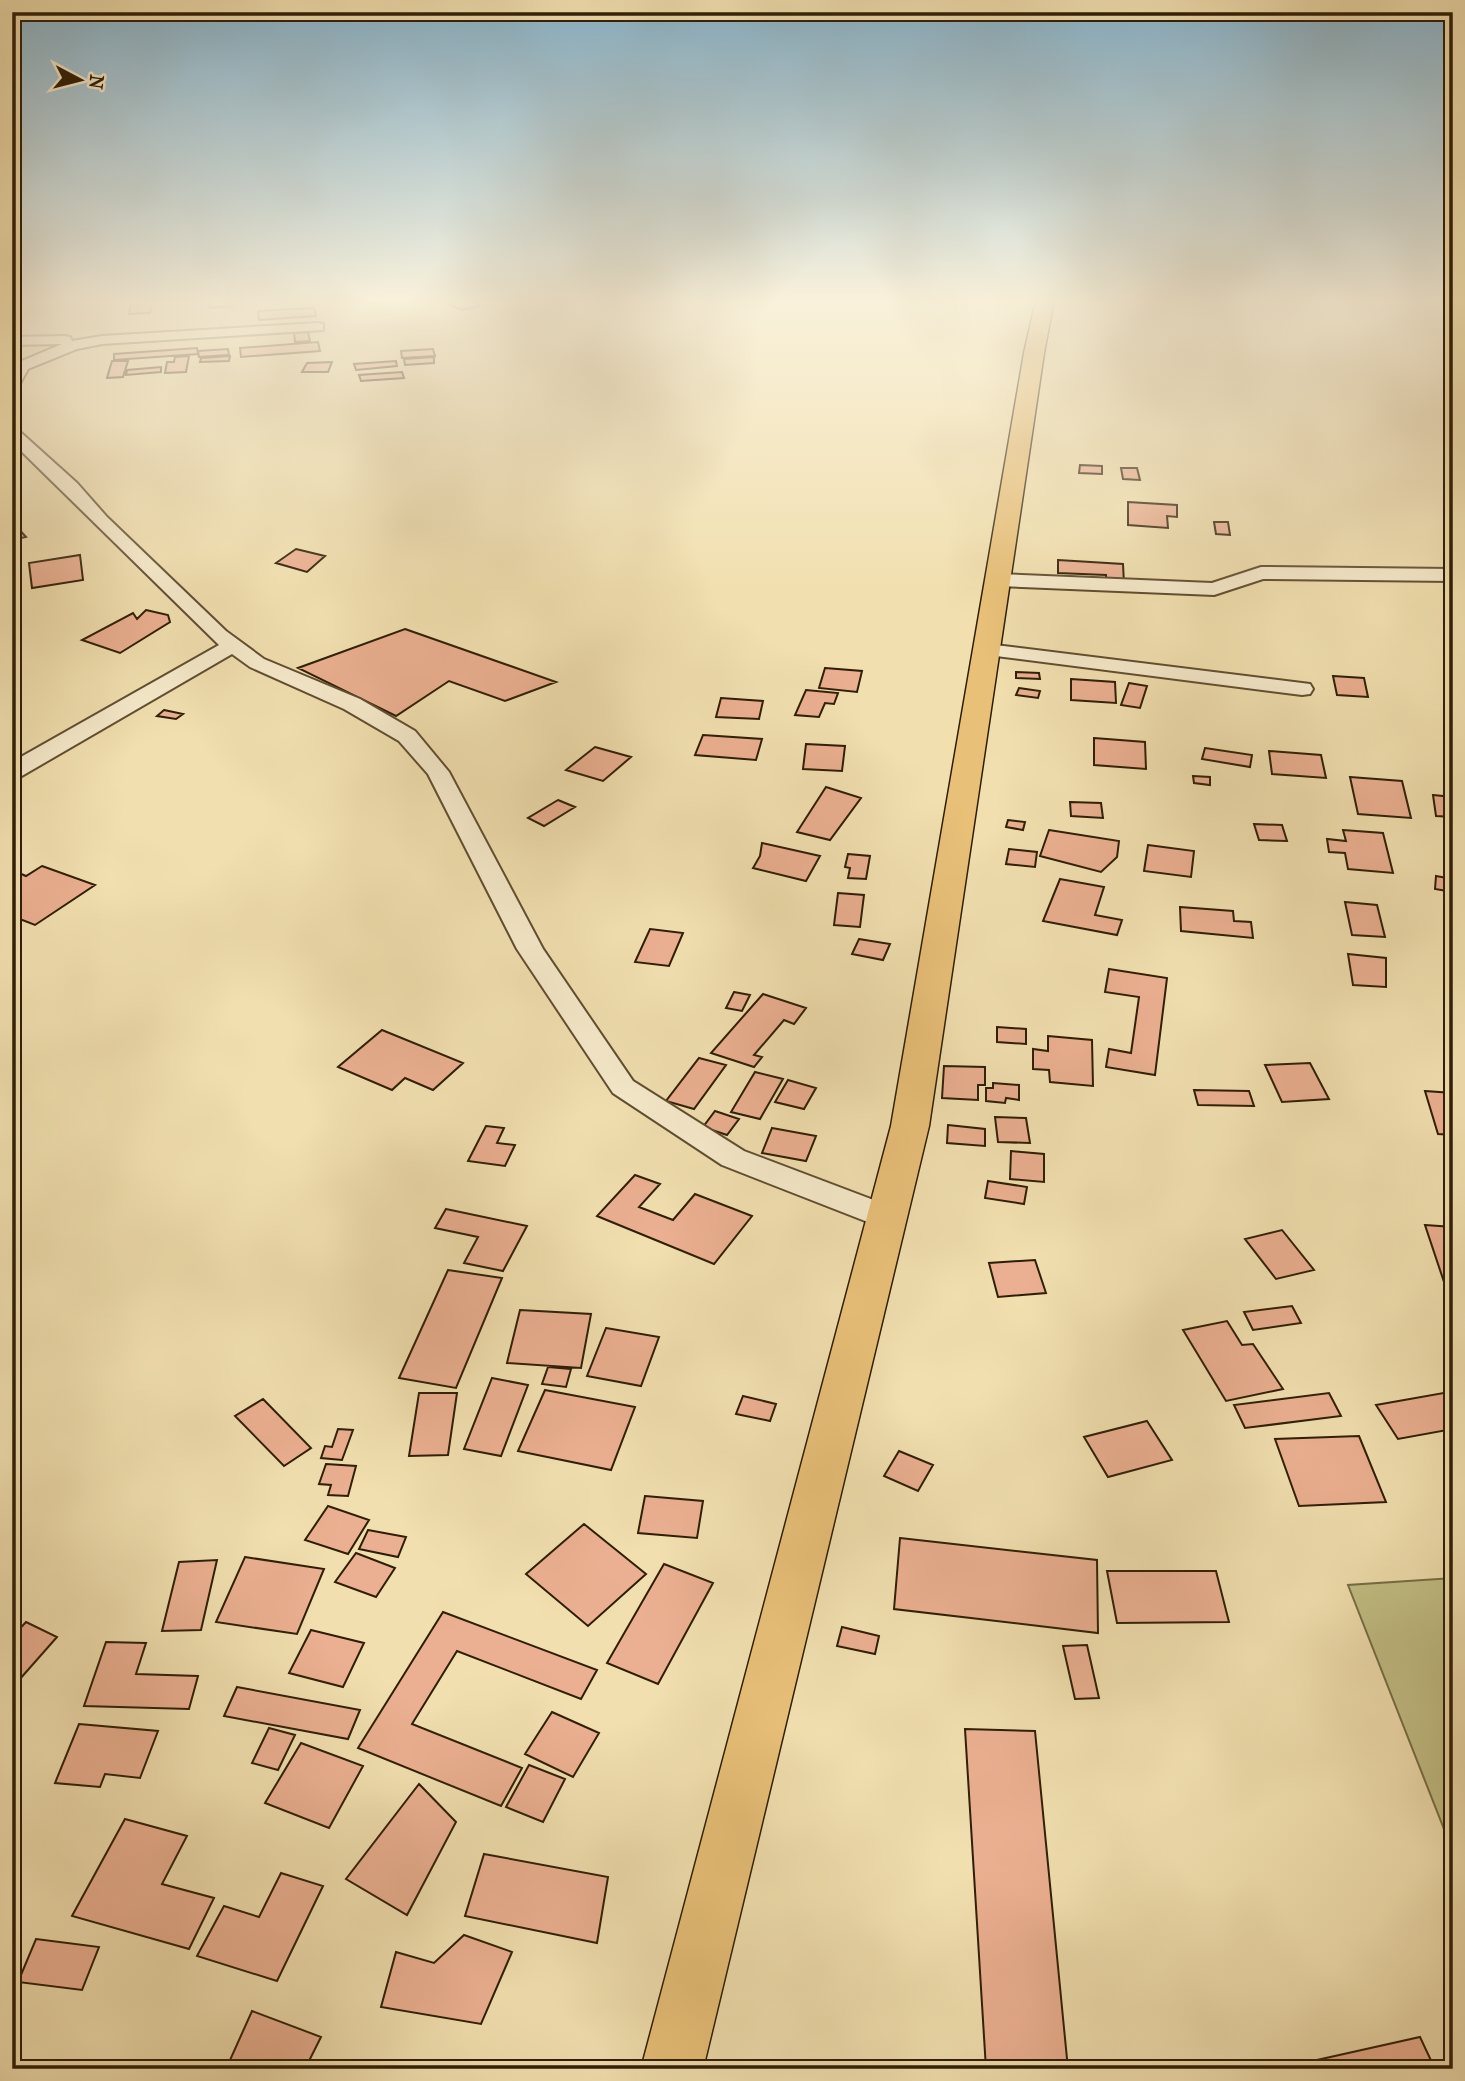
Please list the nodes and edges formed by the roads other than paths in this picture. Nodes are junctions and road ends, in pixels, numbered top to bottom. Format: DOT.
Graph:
graph roads {
  1 [pos="1027,397"];
  2 [pos="12,433"];
  3 [pos="1453,575"];
  4 [pos="998,580"];
  5 [pos="233,645"];
  6 [pos="987,650"];
  7 [pos="1302,690"];
  8 [pos="12,772"];
  9 [pos="889,1218"];
  10 [pos="672,2069"];
  1 -- 4 [label="main road"];
  2 -- 5 [label="street"];
  3 -- 4 [label="street"];
  4 -- 6 [label="main road"];
  5 -- 8 [label="street"];
  5 -- 9 [label="street"];
  6 -- 7 [label="street"];
  6 -- 9 [label="main road"];
  9 -- 10 [label="main road"];
}
